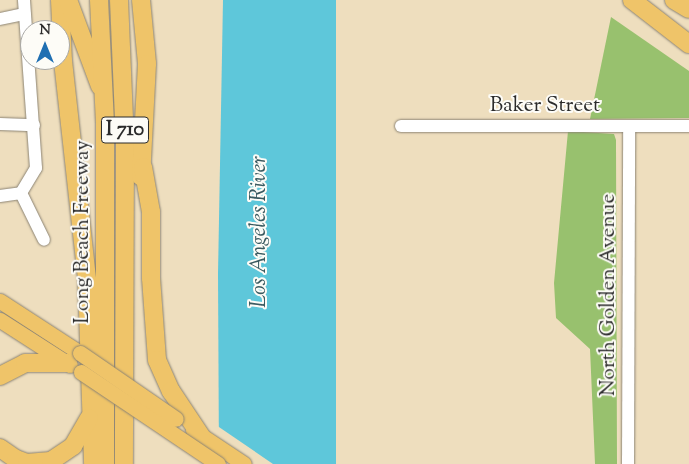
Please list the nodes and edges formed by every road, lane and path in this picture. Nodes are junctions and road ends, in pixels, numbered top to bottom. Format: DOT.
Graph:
graph roads {
  1 [pos="24,0"];
  2 [pos="60,0"];
  3 [pos="68,0"];
  4 [pos="99,0"];
  5 [pos="119,0"];
  6 [pos="632,0"];
  7 [pos="674,0"];
  8 [pos="686,0"];
  9 [pos="141,1"];
  10 [pos="689,3"];
  11 [pos="689,9"];
  12 [pos="24,14"];
  13 [pos="0,19"];
  14 [pos="61,20"];
  15 [pos="689,44"];
  16 [pos="65,70"];
  17 [pos="104,95"];
  18 [pos="0,124"];
  19 [pos="34,124"];
  20 [pos="401,126"];
  21 [pos="689,126"];
  22 [pos="629,127"];
  23 [pos="143,167"];
  24 [pos="20,193"];
  25 [pos="0,196"];
  26 [pos="44,240"];
  27 [pos="125,261"];
  28 [pos="0,301"];
  29 [pos="0,320"];
  30 [pos="76,363"];
  31 [pos="0,376"];
  32 [pos="89,418"];
  33 [pos="202,436"];
  34 [pos="0,448"];
  35 [pos="93,464"];
  36 [pos="105,464"];
  37 [pos="124,464"];
  38 [pos="218,464"];
  39 [pos="244,464"];
  40 [pos="628,464"];
  1 -- 12 [label="street"];
  2 -- 14 [label="highway"];
  3 -- 17 [label="highway"];
  4 -- 17 [label="highway, Long Beach Freeway / I 710"];
  5 -- 27 [label="highway, Long Beach Freeway / I 710"];
  6 -- 15 [label="highway"];
  7 -- 11 [label="highway"];
  8 -- 10 [label="highway"];
  9 -- 23 [label="highway"];
  12 -- 13 [label="street"];
  12 -- 19 [label="street"];
  16 -- 32 [label="highway"];
  17 -- 36 [label="highway, Long Beach Freeway / I 710"];
  18 -- 19 [label="street"];
  19 -- 24 [label="street"];
  20 -- 22 [label="street, Baker Street"];
  21 -- 22 [label="street, Baker Street"];
  22 -- 40 [label="street, North Golden Avenue"];
  23 -- 27 [label="highway"];
  23 -- 33 [label="highway"];
  24 -- 25 [label="street"];
  24 -- 26 [label="street"];
  27 -- 37 [label="highway, Long Beach Freeway / I 710"];
  28 -- 30 [label="main road"];
  29 -- 30 [label="main road"];
  30 -- 31 [label="highway"];
  30 -- 33 [label="main road, bridge"];
  30 -- 38 [label="main road, bridge"];
  32 -- 34 [label="highway"];
  32 -- 35 [label="highway"];
  33 -- 39 [label="main road"];
}
